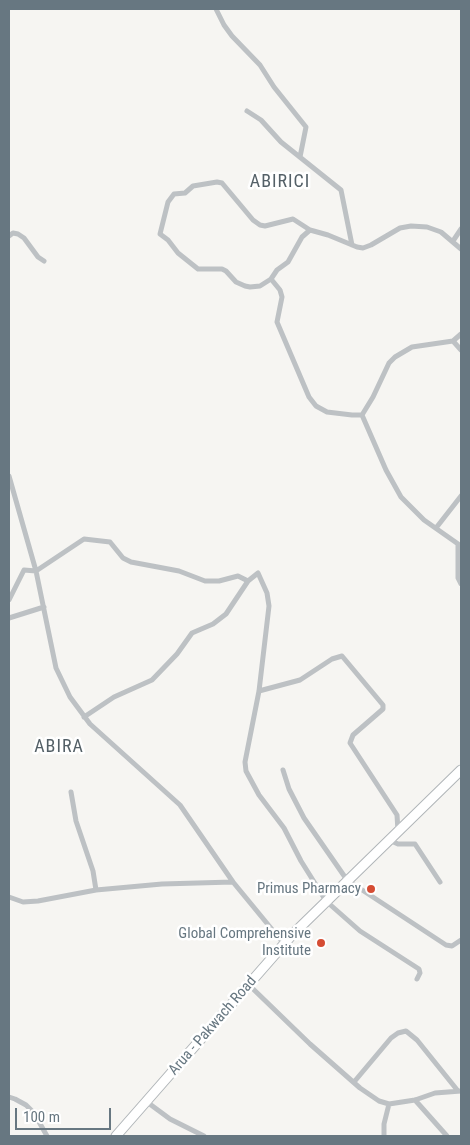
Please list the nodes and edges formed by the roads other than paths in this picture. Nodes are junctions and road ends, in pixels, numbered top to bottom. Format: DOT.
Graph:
graph roads {
  1 [pos="216,9"];
  2 [pos="246,111"];
  3 [pos="300,157"];
  4 [pos="310,230"];
  5 [pos="461,230"];
  6 [pos="9,236"];
  7 [pos="453,241"];
  8 [pos="352,245"];
  9 [pos="461,249"];
  10 [pos="44,261"];
  11 [pos="272,279"];
  12 [pos="461,334"];
  13 [pos="453,340"];
  14 [pos="461,350"];
  15 [pos="362,414"];
  16 [pos="9,476"];
  17 [pos="461,496"];
  18 [pos="436,528"];
  19 [pos="460,546"];
  20 [pos="36,571"];
  21 [pos="248,581"];
  22 [pos="461,584"];
  23 [pos="9,600"];
  24 [pos="44,607"];
  25 [pos="9,618"];
  26 [pos="259,691"];
  27 [pos="84,717"];
  28 [pos="283,770"];
  29 [pos="461,770"];
  30 [pos="71,792"];
  31 [pos="398,831"];
  32 [pos="389,840"];
  33 [pos="347,880"];
  34 [pos="233,882"];
  35 [pos="440,882"];
  36 [pos="96,890"];
  37 [pos="9,897"];
  38 [pos="326,901"];
  39 [pos="461,940"];
  40 [pos="284,944"];
  41 [pos="417,979"];
  42 [pos="249,985"];
  43 [pos="354,1082"];
  44 [pos="460,1091"];
  45 [pos="9,1097"];
  46 [pos="415,1100"];
  47 [pos="146,1102"];
  48 [pos="389,1104"];
  49 [pos="47,1136"];
  50 [pos="116,1136"];
  51 [pos="204,1136"];
  52 [pos="384,1136"];
  53 [pos="447,1136"];
  1 -- 3 [label="street"];
  2 -- 3 [label="street"];
  3 -- 8 [label="street"];
  4 -- 8 [label="street"];
  4 -- 11 [label="street"];
  4 -- 11 [label="street"];
  5 -- 7 [label="street"];
  6 -- 10 [label="street"];
  7 -- 8 [label="street"];
  7 -- 9 [label="street"];
  11 -- 15 [label="street"];
  12 -- 13 [label="street"];
  13 -- 14 [label="street"];
  13 -- 15 [label="street"];
  15 -- 18 [label="street"];
  16 -- 20 [label="street"];
  17 -- 18 [label="street"];
  18 -- 19 [label="street"];
  19 -- 22 [label="street"];
  20 -- 21 [label="street"];
  20 -- 23 [label="street"];
  20 -- 24 [label="street"];
  21 -- 26 [label="street"];
  21 -- 27 [label="street"];
  24 -- 25 [label="street"];
  24 -- 27 [label="street"];
  26 -- 31 [label="street"];
  26 -- 38 [label="street"];
  27 -- 34 [label="street"];
  28 -- 33 [label="street"];
  29 -- 31 [label="main road, Arua - Pakwach Road"];
  30 -- 36 [label="street"];
  31 -- 32 [label="main road, Arua - Pakwach Road"];
  32 -- 33 [label="main road, Arua - Pakwach Road"];
  32 -- 35 [label="street"];
  33 -- 38 [label="main road, Arua - Pakwach Road"];
  33 -- 39 [label="street"];
  34 -- 36 [label="street"];
  34 -- 40 [label="street"];
  36 -- 37 [label="street"];
  38 -- 40 [label="main road, Arua - Pakwach Road"];
  38 -- 41 [label="street"];
  40 -- 42 [label="main road, Arua - Pakwach Road"];
  42 -- 43 [label="street"];
  42 -- 47 [label="main road, Arua - Pakwach Road"];
  43 -- 44 [label="street"];
  43 -- 48 [label="street"];
  44 -- 46 [label="street"];
  45 -- 49 [label="street"];
  46 -- 48 [label="street"];
  46 -- 53 [label="street"];
  47 -- 50 [label="main road, Arua - Pakwach Road"];
  47 -- 51 [label="street"];
  48 -- 52 [label="street"];
}
